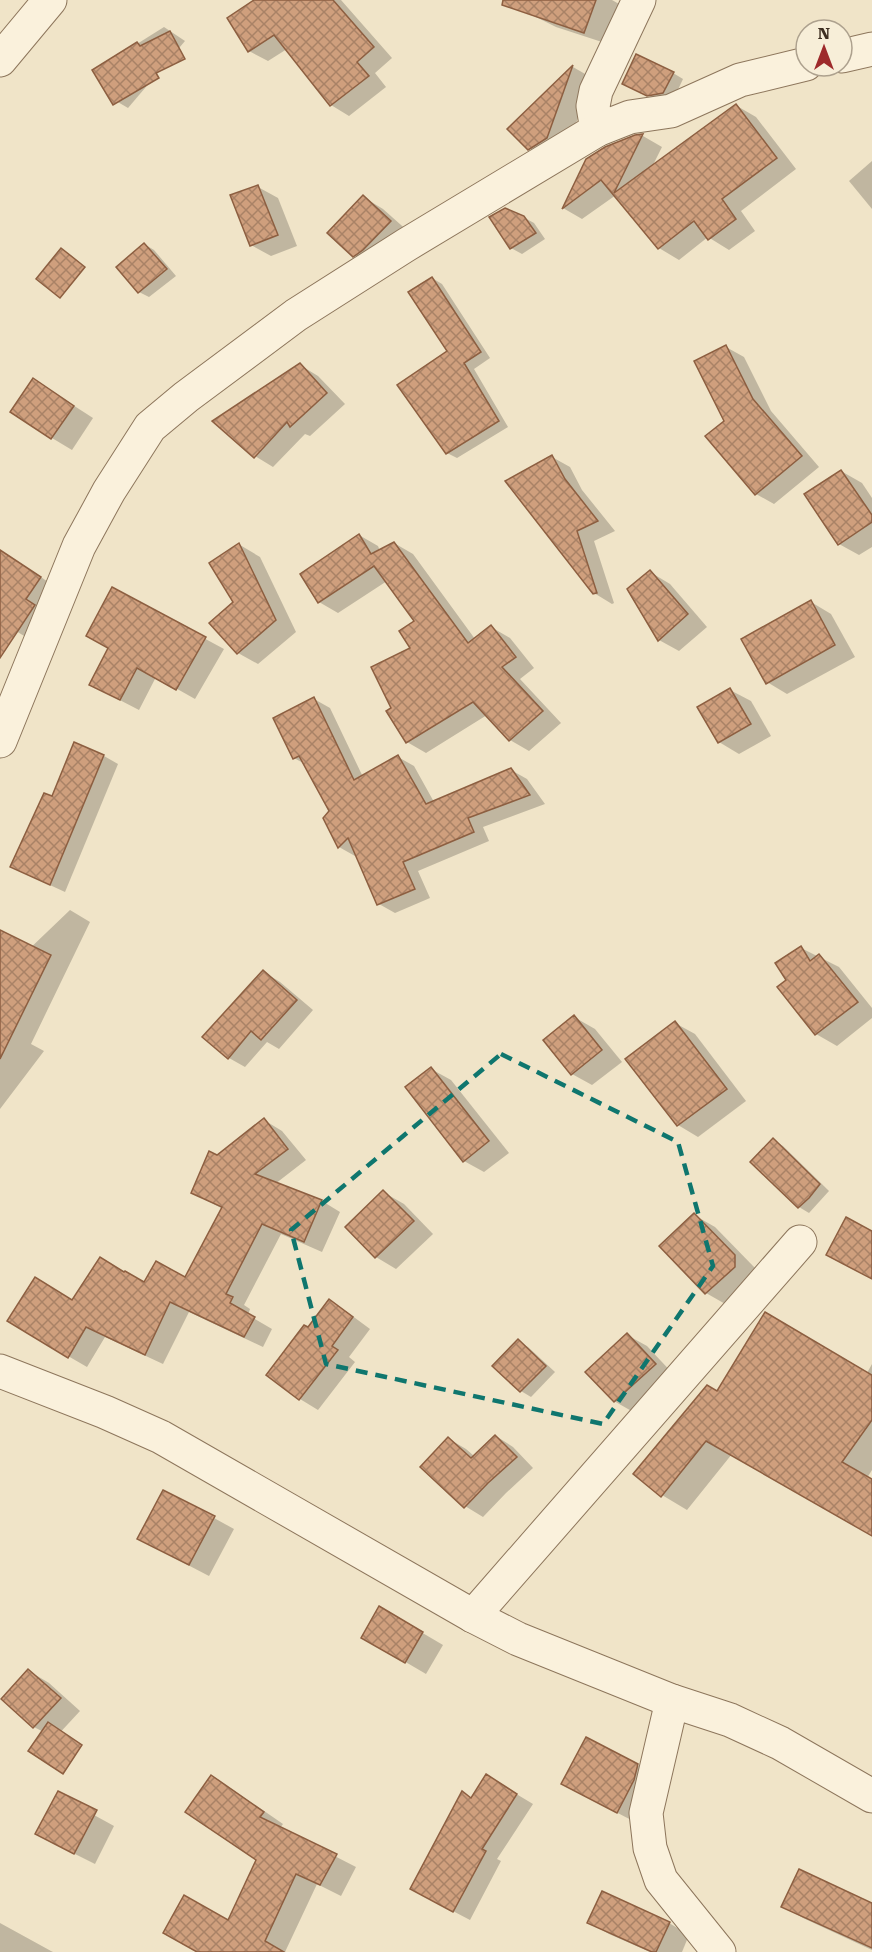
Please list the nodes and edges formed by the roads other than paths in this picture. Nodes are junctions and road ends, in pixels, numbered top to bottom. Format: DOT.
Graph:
graph roads {
  1 [pos="51,0"];
  2 [pos="639,0"];
  3 [pos="872,49"];
  4 [pos="854,53"];
  5 [pos="0,60"];
  6 [pos="794,67"];
  7 [pos="597,130"];
  8 [pos="0,741"];
  9 [pos="800,1242"];
  10 [pos="0,1371"];
  11 [pos="472,1616"];
  12 [pos="672,1701"];
  13 [pos="872,1796"];
  14 [pos="718,1952"];
  1 -- 5 [label="street"];
  2 -- 7 [label="street"];
  3 -- 4 [label="street"];
  6 -- 7 [label="street"];
  7 -- 8 [label="street"];
  9 -- 11 [label="street"];
  10 -- 11 [label="street"];
  11 -- 12 [label="street"];
  12 -- 13 [label="street"];
  12 -- 14 [label="street"];
}
